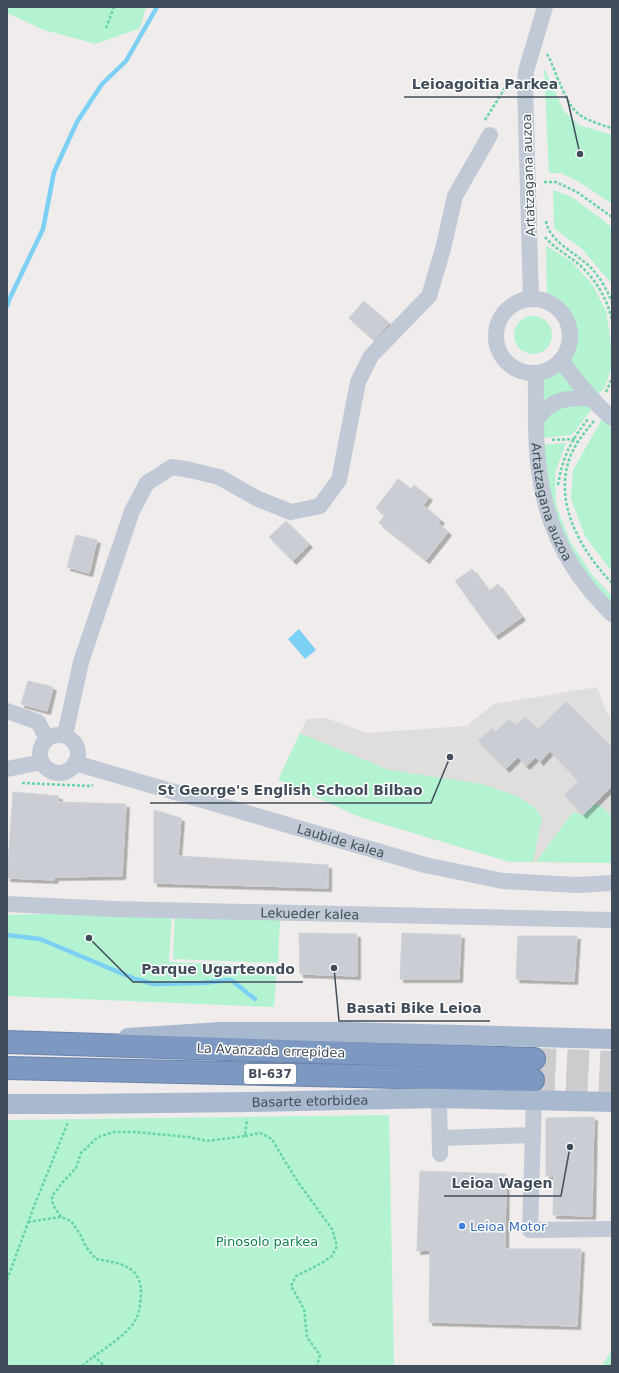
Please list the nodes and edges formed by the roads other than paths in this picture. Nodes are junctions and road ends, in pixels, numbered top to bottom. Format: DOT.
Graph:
graph roads {
  1 [pos="546,7"];
  2 [pos="490,135"];
  3 [pos="530,298"];
  4 [pos="561,360"];
  5 [pos="536,373"];
  6 [pos="601,408"];
  7 [pos="537,420"];
  8 [pos="612,614"];
  9 [pos="7,711"];
  10 [pos="65,735"];
  11 [pos="47,739"];
  12 [pos="42,762"];
  13 [pos="75,763"];
  14 [pos="7,769"];
  15 [pos="612,884"];
  16 [pos="7,904"];
  17 [pos="612,920"];
  18 [pos="612,1039"];
  19 [pos="7,1042"];
  20 [pos="44,1043"];
  21 [pos="534,1059"];
  22 [pos="7,1068"];
  23 [pos="104,1070"];
  24 [pos="7,1076"];
  25 [pos="534,1090"];
  26 [pos="439,1098"];
  27 [pos="612,1102"];
  28 [pos="7,1104"];
  29 [pos="533,1135"];
  30 [pos="440,1138"];
  31 [pos="440,1154"];
  32 [pos="612,1230"];
  1 -- 3 [label="street, Artatzagana auzoa"];
  2 -- 10 [label="street"];
  3 -- 4 [label="street"];
  3 -- 5 [label="street"];
  4 -- 5 [label="street"];
  4 -- 6 [label="street"];
  5 -- 7 [label="street, Artatzagana auzoa"];
  6 -- 7 [label="street"];
  7 -- 8 [label="street, Artatzagana auzoa"];
  9 -- 11 [label="street"];
  10 -- 11 [label="street"];
  10 -- 13 [label="street"];
  11 -- 12 [label="street"];
  12 -- 13 [label="street"];
  12 -- 14 [label="street"];
  13 -- 15 [label="street, Laubide kalea"];
  16 -- 17 [label="street, Lekueder kalea"];
  18 -- 20 [label="main road"];
  19 -- 20 [label="highway, La Avanzada errepidea / BI-637"];
  20 -- 21 [label="highway, La Avanzada errepidea / BI-637"];
  22 -- 23 [label="highway, La Avanzada errepidea / BI-637"];
  23 -- 24 [label="highway"];
  23 -- 25 [label="highway, La Avanzada errepidea / BI-637"];
  25 -- 26 [label="main road, Basarte etorbidea"];
  25 -- 27 [label="main road, Basarte etorbidea"];
  25 -- 29 [label="street"];
  26 -- 28 [label="main road, Basarte etorbidea"];
  26 -- 30 [label="street"];
  29 -- 30 [label="street"];
  29 -- 32 [label="street"];
  30 -- 31 [label="street"];
}
